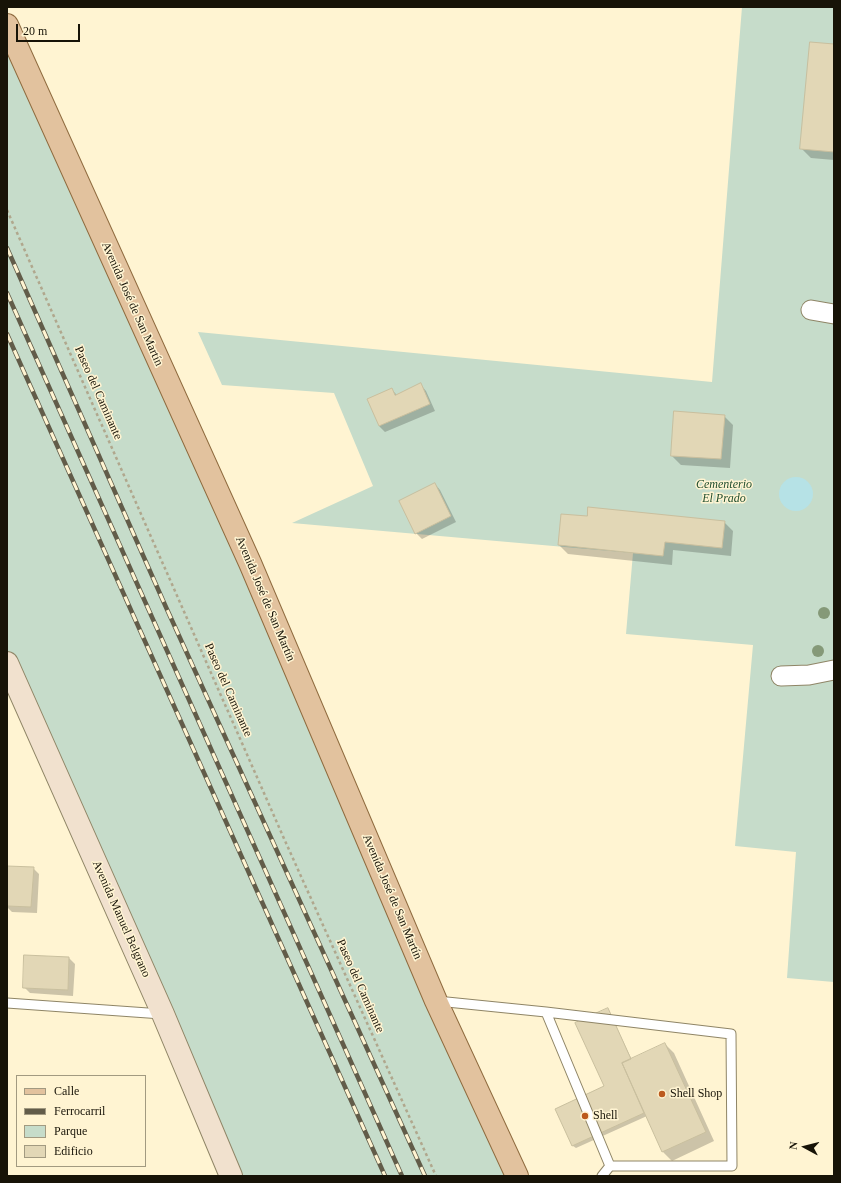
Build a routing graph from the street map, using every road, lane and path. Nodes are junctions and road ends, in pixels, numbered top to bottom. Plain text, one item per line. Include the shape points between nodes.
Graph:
1 (7, 25) edge
2 (7, 210) edge
3 (811, 310) dead end
4 (834, 314) edge
5 (7, 663) edge
6 (834, 670) edge
7 (781, 676) dead end
8 (436, 1001) junction
9 (7, 1003) edge
10 (546, 1012) junction
11 (163, 1014) junction
12 (610, 1166) junction
13 (231, 1176) edge
14 (436, 1176) edge
15 (517, 1176) edge
16 (602, 1176) edge

1 - 8 main road, Avenida José de San Martín via 250,563
2 - 14 path, Paseo del Caminante
3 - 4 street
5 - 11 main road, Avenida Manuel Belgrano
6 - 7 street via 809,675
8 - 10 lane
8 - 15 main road, Avenida José de San Martín
9 - 11 lane
10 - 12 lane
10 - 12 lane via 731,1034 732,1166
11 - 13 main road, Avenida Manuel Belgrano
12 - 16 lane

